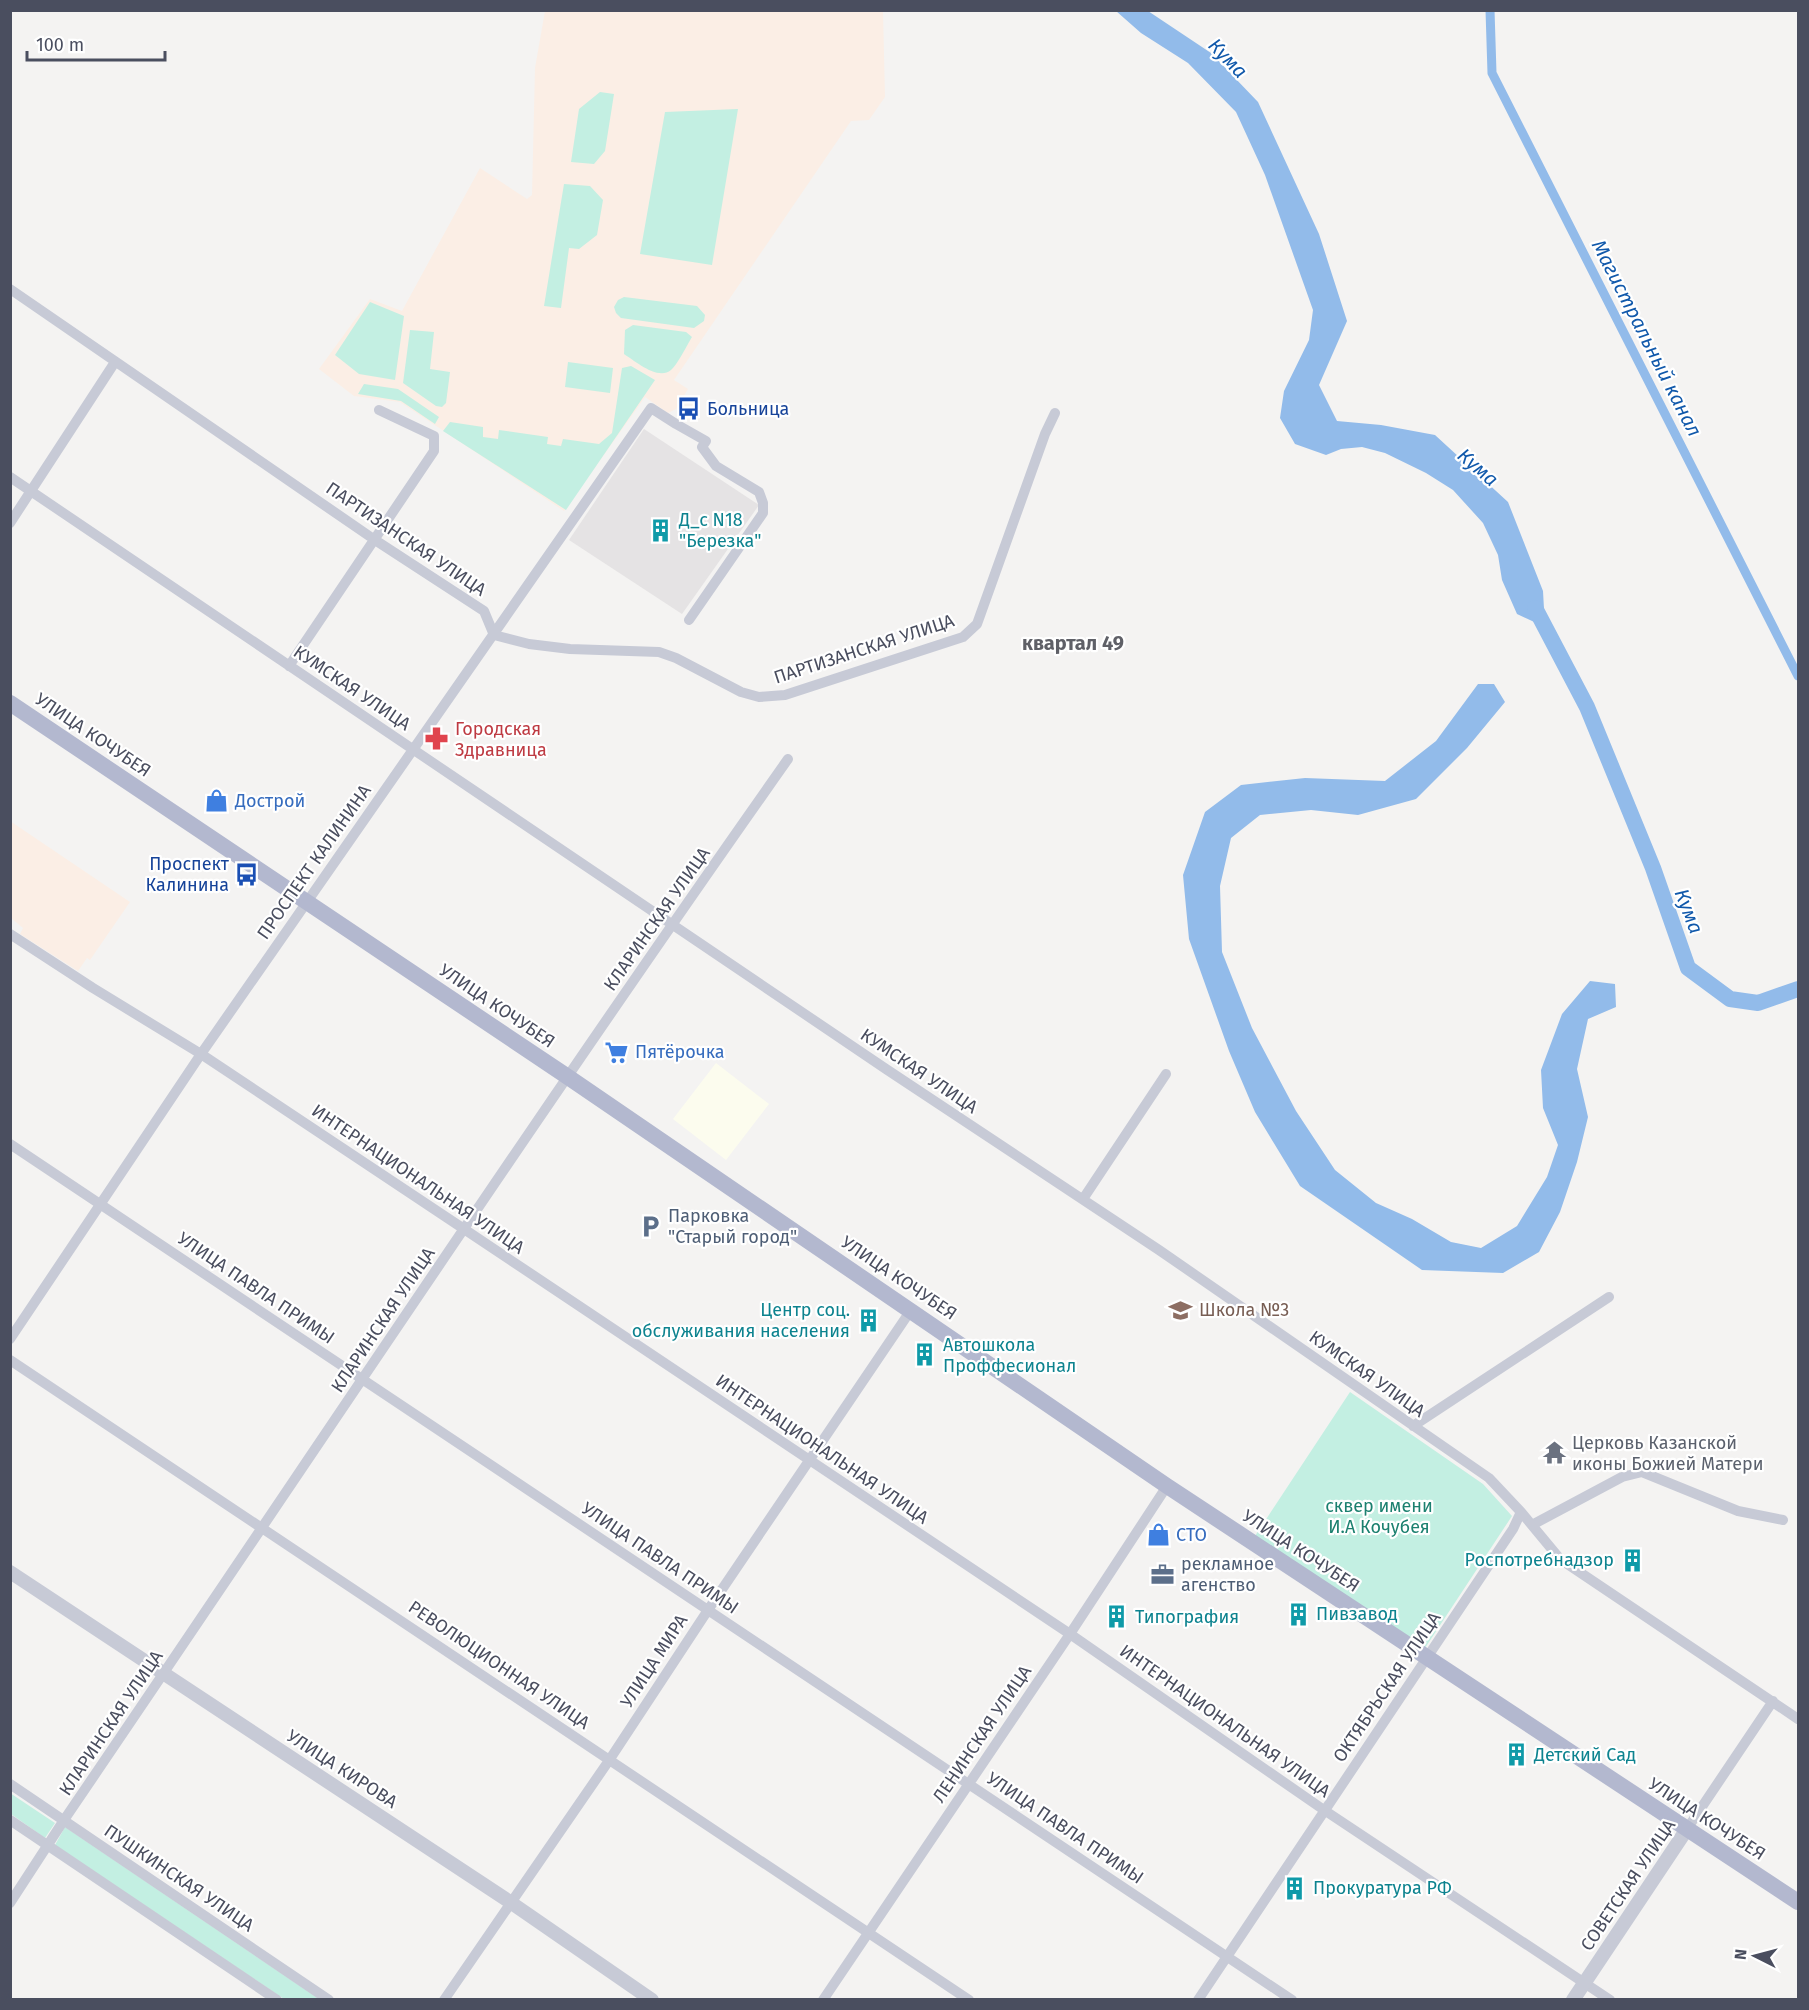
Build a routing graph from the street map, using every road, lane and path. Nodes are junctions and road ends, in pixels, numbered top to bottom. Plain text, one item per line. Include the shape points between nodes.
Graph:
1 (10, 289) edge
2 (115, 362) junction
3 (379, 410) dead end
4 (1055, 413) dead end
5 (10, 477) edge
6 (31, 491) junction
7 (10, 523) edge
8 (375, 540) junction
9 (689, 620) dead end
10 (494, 634) junction
11 (289, 666) junction
12 (10, 703) edge
13 (413, 749) junction
14 (788, 759) dead end
15 (307, 902) junction
16 (672, 924) junction
17 (10, 934) edge
18 (201, 1054) junction
19 (1166, 1074) dead end
20 (568, 1077) junction
21 (10, 1144) edge
22 (1083, 1199) junction
23 (100, 1204) junction
24 (464, 1229) junction
25 (1609, 1297) dead end
26 (912, 1310) junction
27 (10, 1339) edge
28 (10, 1360) edge
29 (363, 1379) junction
30 (1413, 1426) junction
31 (809, 1460) junction
32 (1167, 1486) junction
33 (1521, 1512) junction
34 (1783, 1520) dead end
35 (1532, 1525) junction
36 (263, 1528) junction
37 (10, 1572) edge
38 (708, 1610) junction
39 (1070, 1634) junction
40 (1428, 1658) junction
41 (165, 1673) junction
42 (1773, 1701) junction
43 (1798, 1703) edge
44 (1794, 1716) edge
45 (610, 1759) junction
46 (969, 1783) junction
47 (10, 1784) edge
48 (1324, 1810) junction
49 (10, 1820) edge
50 (64, 1820) junction
51 (1687, 1829) junction
52 (49, 1845) junction
53 (510, 1902) junction
54 (1798, 1902) edge
55 (10, 1904) edge
56 (868, 1932) junction
57 (1227, 1956) junction
58 (1585, 1983) junction
59 (277, 2000) edge
60 (329, 2000) edge
61 (444, 2000) edge
62 (652, 2000) edge
63 (822, 2000) edge
64 (969, 2000) edge
65 (1198, 2000) edge
66 (1292, 2000) edge
67 (1573, 2000) edge
68 (1610, 2000) edge

1 - 2 street, ПАРТИЗАНСКАЯ УЛИЦА
2 - 6 street
2 - 8 street, ПАРТИЗАНСКАЯ УЛИЦА
3 - 8 street via 434,436 434,451
4 - 10 street, ПАРТИЗАНСКАЯ УЛИЦА via 977,624 963,637 784,694 759,697 659,652 570,649 529,644
5 - 6 street, КУМСКАЯ УЛИЦА
6 - 7 street
6 - 11 street, КУМСКАЯ УЛИЦА
8 - 10 street, ПАРТИЗАНСКАЯ УЛИЦА via 484,611
8 - 11 street
9 - 10 street, ПРОСПЕКТ КАЛИНИНА via 763,513 763,503 759,492 716,466 702,447 706,441 651,408
10 - 13 street, ПРОСПЕКТ КАЛИНИНА
11 - 13 street, КУМСКАЯ УЛИЦА
12 - 15 main road, УЛИЦА КОЧУБЕЯ
13 - 15 street, ПРОСПЕКТ КАЛИНИНА
13 - 16 street, КУМСКАЯ УЛИЦА
14 - 16 street, КЛАРИНСКАЯ УЛИЦА
15 - 18 street, ПРОСПЕКТ КАЛИНИНА
15 - 20 main road, УЛИЦА КОЧУБЕЯ
16 - 20 street, КЛАРИНСКАЯ УЛИЦА
16 - 22 street, КУМСКАЯ УЛИЦА
17 - 18 street, ИНТЕРНАЦИОНАЛЬНАЯ УЛИЦА
18 - 23 street, ПРОСПЕКТ КАЛИНИНА
18 - 24 street, ИНТЕРНАЦИОНАЛЬНАЯ УЛИЦА
19 - 22 street
20 - 24 street, КЛАРИНСКАЯ УЛИЦА
20 - 26 main road, УЛИЦА КОЧУБЕЯ
21 - 23 street, УЛИЦА ПАВЛА ПРИМЫ
22 - 30 street, КУМСКАЯ УЛИЦА
23 - 27 street, ПРОСПЕКТ КАЛИНИНА
23 - 29 street, УЛИЦА ПАВЛА ПРИМЫ
24 - 29 street, КЛАРИНСКАЯ УЛИЦА
24 - 31 street, ИНТЕРНАЦИОНАЛЬНАЯ УЛИЦА
25 - 30 street
26 - 31 street, УЛИЦА МИРА
26 - 32 main road, УЛИЦА КОЧУБЕЯ
28 - 36 street, РЕВОЛЮЦИОННАЯ УЛИЦА
29 - 36 street, КЛАРИНСКАЯ УЛИЦА
29 - 38 street, УЛИЦА ПАВЛА ПРИМЫ
30 - 33 street, КУМСКАЯ УЛИЦА via 1489,1478
31 - 38 street, УЛИЦА МИРА
31 - 39 street, ИНТЕРНАЦИОНАЛЬНАЯ УЛИЦА
32 - 39 street, ЛЕНИНСКАЯ УЛИЦА
32 - 40 main road, УЛИЦА КОЧУБЕЯ
33 - 35 street, КУМСКАЯ УЛИЦА
33 - 40 street, ОКТЯБРЬСКАЯ УЛИЦА
34 - 35 street via 1738,1511 1642,1472 1622,1478
35 - 42 street, КУМСКАЯ УЛИЦА via 1560,1559
36 - 41 street, КЛАРИНСКАЯ УЛИЦА
36 - 45 street, РЕВОЛЮЦИОННАЯ УЛИЦА
37 - 41 street, УЛИЦА КИРОВА
38 - 45 street, УЛИЦА МИРА
38 - 46 street, УЛИЦА ПАВЛА ПРИМЫ
39 - 46 street, ЛЕНИНСКАЯ УЛИЦА
39 - 48 street, ИНТЕРНАЦИОНАЛЬНАЯ УЛИЦА
40 - 48 street, ОКТЯБРЬСКАЯ УЛИЦА
40 - 51 main road, УЛИЦА КОЧУБЕЯ
41 - 50 street, КЛАРИНСКАЯ УЛИЦА
41 - 53 street, УЛИЦА КИРОВА
42 - 44 street, КУМСКАЯ УЛИЦА
42 - 51 street, СОВЕТСКАЯ УЛИЦА
43 - 44 street, КУМСКАЯ УЛИЦА
45 - 53 street, УЛИЦА МИРА
45 - 56 street, РЕВОЛЮЦИОННАЯ УЛИЦА
46 - 56 street, ЛЕНИНСКАЯ УЛИЦА
46 - 57 street, УЛИЦА ПАВЛА ПРИМЫ
47 - 50 street, ПУШКИНСКАЯ УЛИЦА
48 - 57 street, ОКТЯБРЬСКАЯ УЛИЦА
48 - 58 street, ИНТЕРНАЦИОНАЛЬНАЯ УЛИЦА
49 - 52 street
50 - 52 street, КЛАРИНСКАЯ УЛИЦА
50 - 60 street, ПУШКИНСКАЯ УЛИЦА
51 - 54 main road, УЛИЦА КОЧУБЕЯ
51 - 58 street, СОВЕТСКАЯ УЛИЦА
52 - 55 street, КЛАРИНСКАЯ УЛИЦА
52 - 59 street
53 - 61 street, УЛИЦА МИРА
53 - 62 street, УЛИЦА КИРОВА
56 - 63 street, ЛЕНИНСКАЯ УЛИЦА
56 - 64 street, РЕВОЛЮЦИОННАЯ УЛИЦА
57 - 65 street, ОКТЯБРЬСКАЯ УЛИЦА
57 - 66 street, УЛИЦА ПАВЛА ПРИМЫ
58 - 67 street, СОВЕТСКАЯ УЛИЦА
58 - 68 street, ИНТЕРНАЦИОНАЛЬНАЯ УЛИЦА

